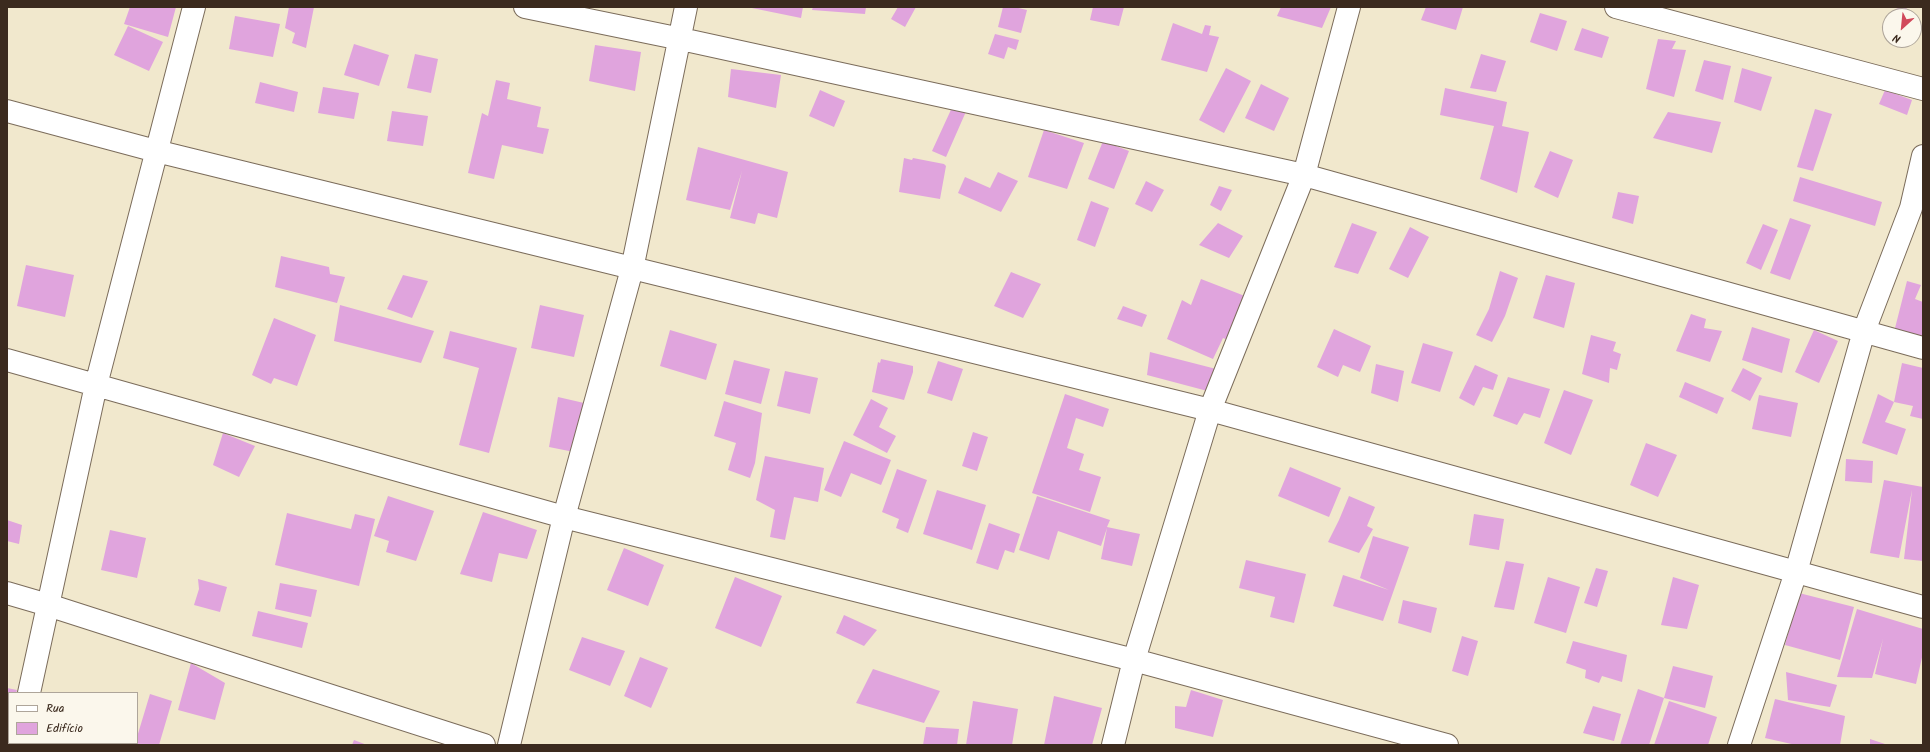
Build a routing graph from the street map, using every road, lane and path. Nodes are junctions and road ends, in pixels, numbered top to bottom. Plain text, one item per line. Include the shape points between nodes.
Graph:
1 (194, 7) edge
2 (525, 7) edge
3 (686, 7) edge
4 (1349, 7) edge
5 (1616, 7) edge
6 (681, 39) junction
7 (1923, 89) edge
8 (7, 111) edge
9 (156, 151) junction
10 (1923, 156) edge
11 (1304, 175) junction
12 (632, 269) junction
13 (1864, 331) junction
14 (1923, 348) edge
15 (7, 360) edge
16 (96, 385) junction
17 (1210, 410) junction
18 (564, 517) junction
19 (1796, 572) junction
20 (7, 593) edge
21 (48, 605) junction
22 (1923, 607) edge
23 (1134, 660) junction
24 (29, 692) edge
25 (484, 745) edge
26 (509, 745) edge
27 (1113, 745) edge
28 (1447, 745) edge
29 (1739, 745) edge

1 - 9 street
2 - 6 street
3 - 6 street
4 - 11 street
5 - 7 street
6 - 11 street
6 - 12 street
8 - 9 street
9 - 12 street
9 - 16 street
10 - 13 street via 1911,208
11 - 13 street
11 - 17 street
12 - 17 street
12 - 18 street
13 - 14 street
13 - 19 street
15 - 16 street
16 - 18 street
16 - 21 street
17 - 19 street
17 - 23 street
18 - 23 street
18 - 26 street
19 - 22 street
19 - 29 street
20 - 21 street
21 - 24 street
21 - 25 street
23 - 27 street
23 - 28 street

